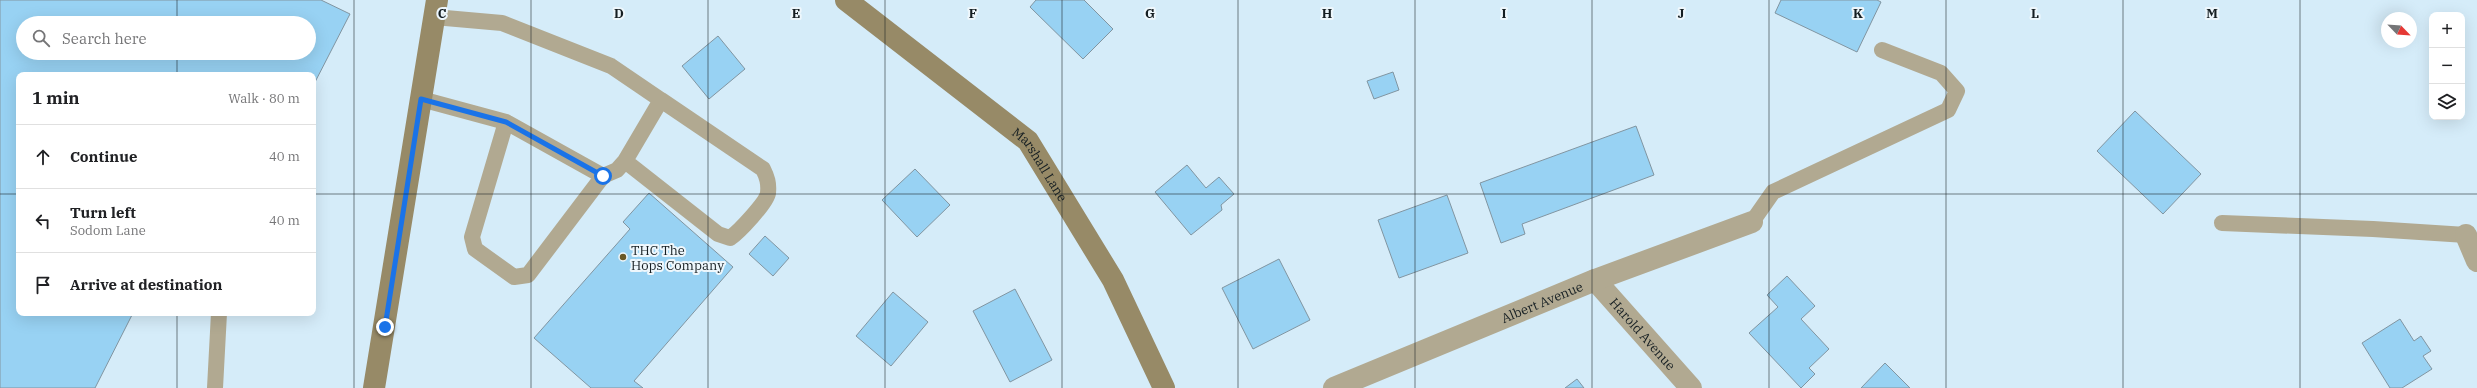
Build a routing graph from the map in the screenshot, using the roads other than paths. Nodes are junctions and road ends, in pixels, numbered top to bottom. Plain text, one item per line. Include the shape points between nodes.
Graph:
1 (846, 0) edge
2 (435, 9) edge
3 (1882, 50) dead end
4 (421, 99) junction
5 (661, 100) junction
6 (506, 122) junction
7 (625, 161) junction
8 (603, 176) junction
9 (1752, 222) joint
10 (2222, 223) dead end
11 (2466, 235) joint
12 (2477, 261) edge
13 (1595, 280) junction
14 (219, 316) edge
15 (215, 388) edge
16 (374, 388) edge
17 (1164, 388) edge
18 (1334, 388) edge
19 (1692, 388) edge

1 - 17 street, Marshall Lane via 1028,141 1113,280
2 - 4 street
2 - 5 lane via 502,23 611,66
3 - 9 lane via 1941,73 1957,91 1948,110 1773,192
4 - 6 lane
4 - 16 street
5 - 7 lane
5 - 7 lane via 763,168 768,179 768,194 739,232 730,238 718,234
6 - 8 lane
6 - 8 lane via 472,237 475,249 514,278 528,275
7 - 8 lane via 617,170
9 - 13 street, Albert Avenue
10 - 11 lane
11 - 12 street
13 - 18 street, Albert Avenue
13 - 19 street, Harold Avenue
14 - 15 lane

